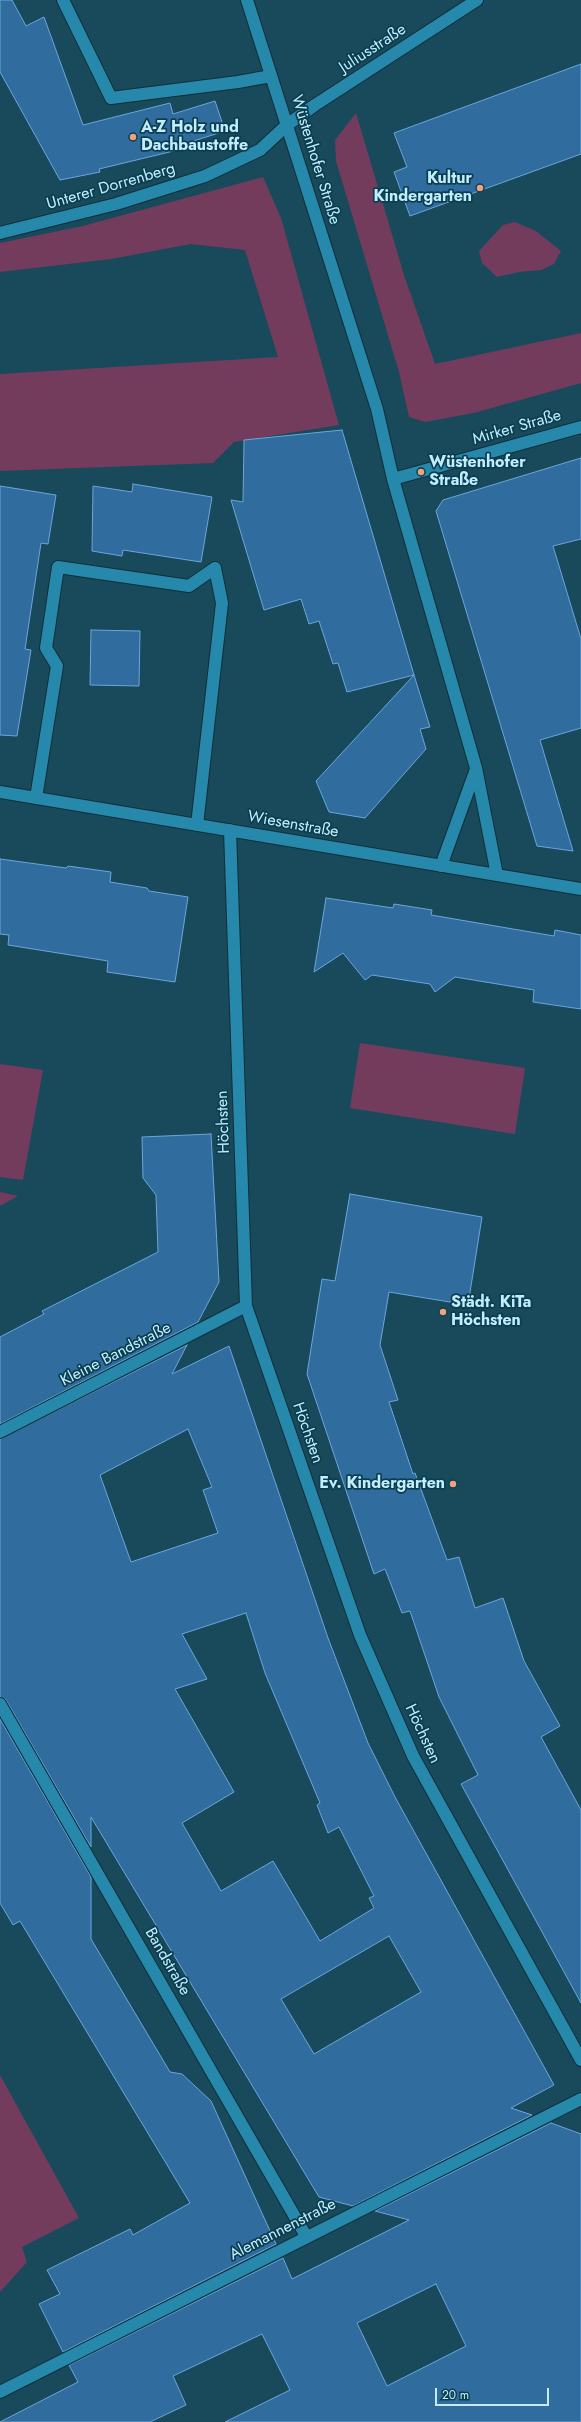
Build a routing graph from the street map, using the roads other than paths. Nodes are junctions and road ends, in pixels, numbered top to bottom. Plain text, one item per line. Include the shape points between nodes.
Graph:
1 (63, 0) edge
2 (247, 0) edge
3 (477, 0) edge
4 (271, 76) junction
5 (287, 125) junction
6 (0, 233) edge
7 (581, 427) edge
8 (393, 479) junction
9 (476, 768) junction
10 (0, 792) edge
11 (36, 798) junction
12 (198, 825) junction
13 (230, 830) junction
14 (441, 866) junction
15 (497, 874) junction
16 (581, 888) edge
17 (246, 1306) junction
18 (0, 1432) edge
19 (0, 1704) edge
20 (581, 2060) edge
21 (581, 2099) edge
22 (306, 2236) junction
23 (0, 2392) edge

1 - 4 street via 111,98
2 - 4 street, Wüstenhofer Straße
3 - 5 street, Juliusstraße
4 - 5 street, Wüstenhofer Straße
5 - 6 street, Unterer Dorrenberg via 260,150 205,176 116,204
5 - 8 street, Wüstenhofer Straße via 378,409
7 - 8 street, Mirker Straße
8 - 9 street, Wüstenhofer Straße
9 - 14 street
9 - 15 street, Wüstenhofer Straße
10 - 11 street, Wiesenstraße
11 - 12 street, Wiesenstraße
11 - 12 street via 57,666 46,648 58,567 189,586 215,568 222,603
12 - 13 street, Wiesenstraße
13 - 14 street, Wiesenstraße
13 - 17 street, Höchsten
14 - 15 street, Wiesenstraße
15 - 16 street, Wiesenstraße
17 - 18 street, Kleine Bandstraße
17 - 20 street, Höchsten via 360,1635 413,1756
19 - 22 street, Bandstraße
21 - 22 street, Alemannenstraße
22 - 23 street, Alemannenstraße

